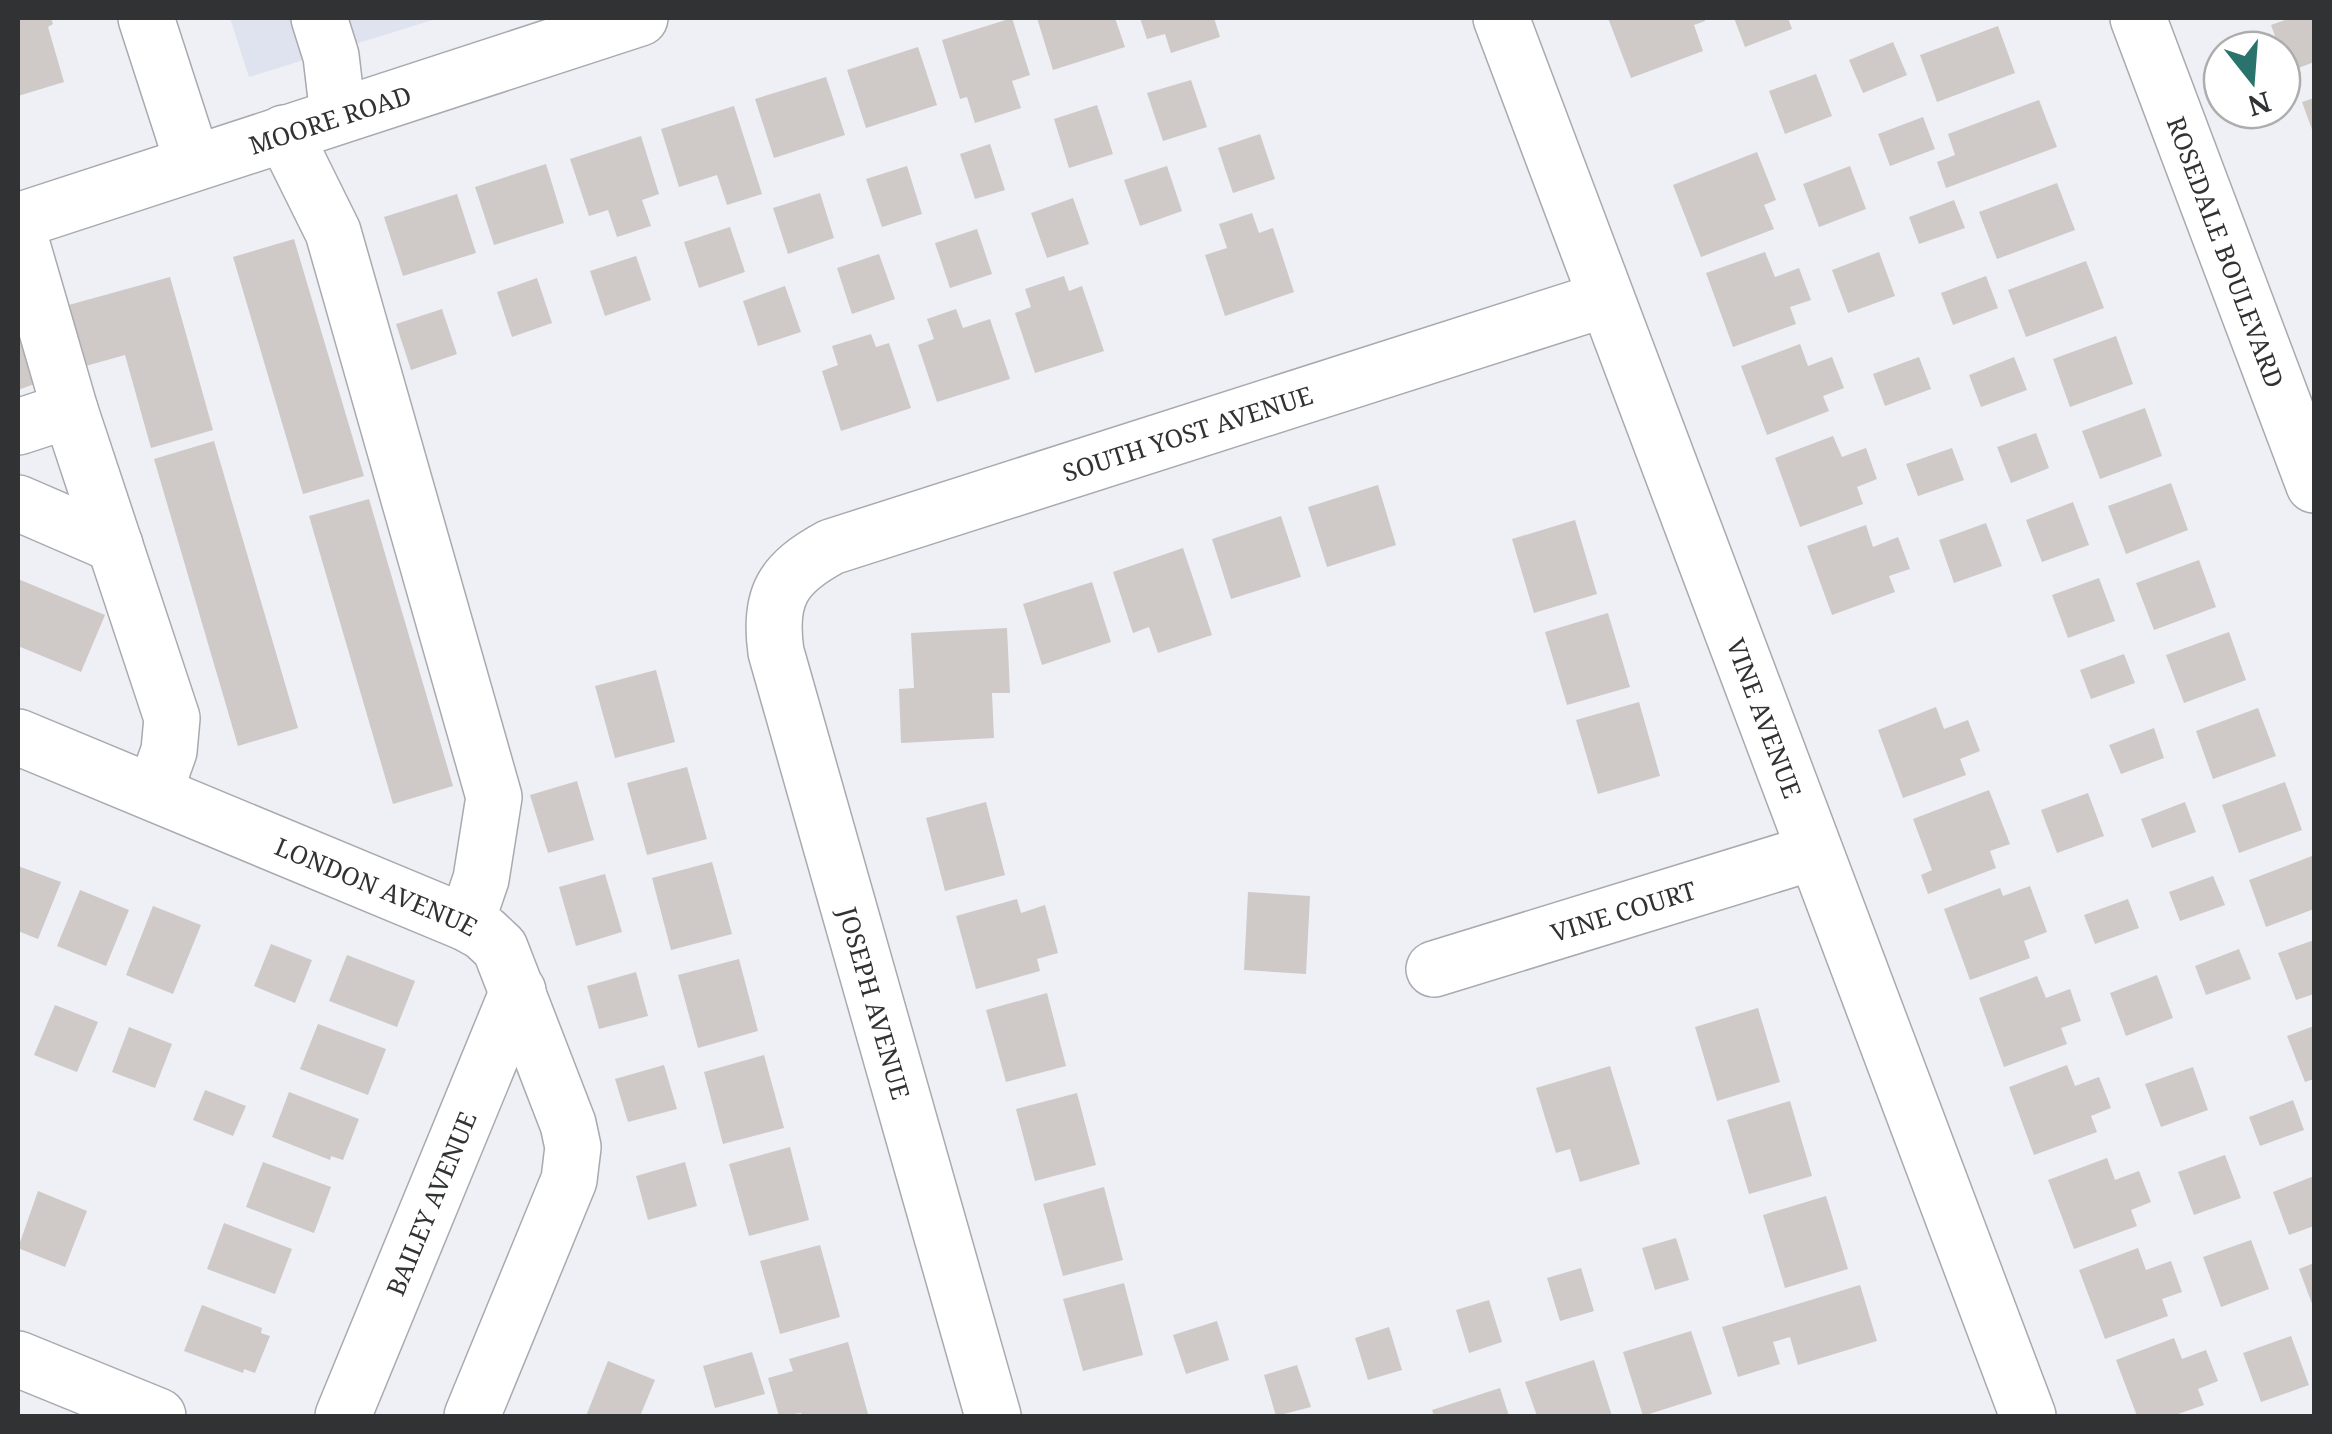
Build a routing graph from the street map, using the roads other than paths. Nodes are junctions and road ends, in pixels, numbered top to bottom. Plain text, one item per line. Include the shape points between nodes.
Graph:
1 (146, 18) edge
2 (319, 18) edge
3 (640, 18) edge
4 (1500, 18) edge
5 (2138, 18) edge
6 (338, 115) junction
7 (284, 133) junction
8 (193, 163) junction
9 (18, 221) edge
10 (18, 231) edge
11 (1606, 298) junction
12 (70, 410) junction
13 (18, 427) edge
14 (2314, 484) edge
15 (18, 503) edge
16 (115, 544) junction
17 (782, 588) joint
18 (18, 737) edge
19 (154, 794) junction
20 (1814, 852) junction
21 (466, 923) junction
22 (1434, 969) dead end
23 (518, 991) junction
24 (18, 1359) edge
25 (2009, 1412) edge
26 (158, 1416) edge
27 (343, 1416) edge
28 (472, 1416) edge
29 (993, 1416) edge

1 - 8 street
2 - 6 street via 332,56
3 - 6 street, MOORE ROAD
4 - 11 street, VINE AVENUE
5 - 14 street, ROSEDALE BOULEVARD
6 - 7 street, MOORE ROAD
7 - 8 street, MOORE ROAD
7 - 21 street via 334,232 494,797 481,879
8 - 9 street, MOORE ROAD
10 - 12 street
11 - 17 street, SOUTH YOST AVENUE via 831,547 800,564
11 - 20 street, VINE AVENUE
12 - 13 street
12 - 16 street
15 - 16 street
16 - 19 street via 172,718 170,752
17 - 29 street, JOSEPH AVENUE via 772,625 776,652
18 - 19 street, LONDON AVENUE
19 - 21 street, LONDON AVENUE
20 - 22 street, VINE COURT
20 - 25 street, VINE AVENUE
21 - 23 street, LONDON AVENUE via 500,948
23 - 27 street, BAILEY AVENUE
23 - 28 street, LONDON AVENUE via 573,1148 569,1180
24 - 26 street

